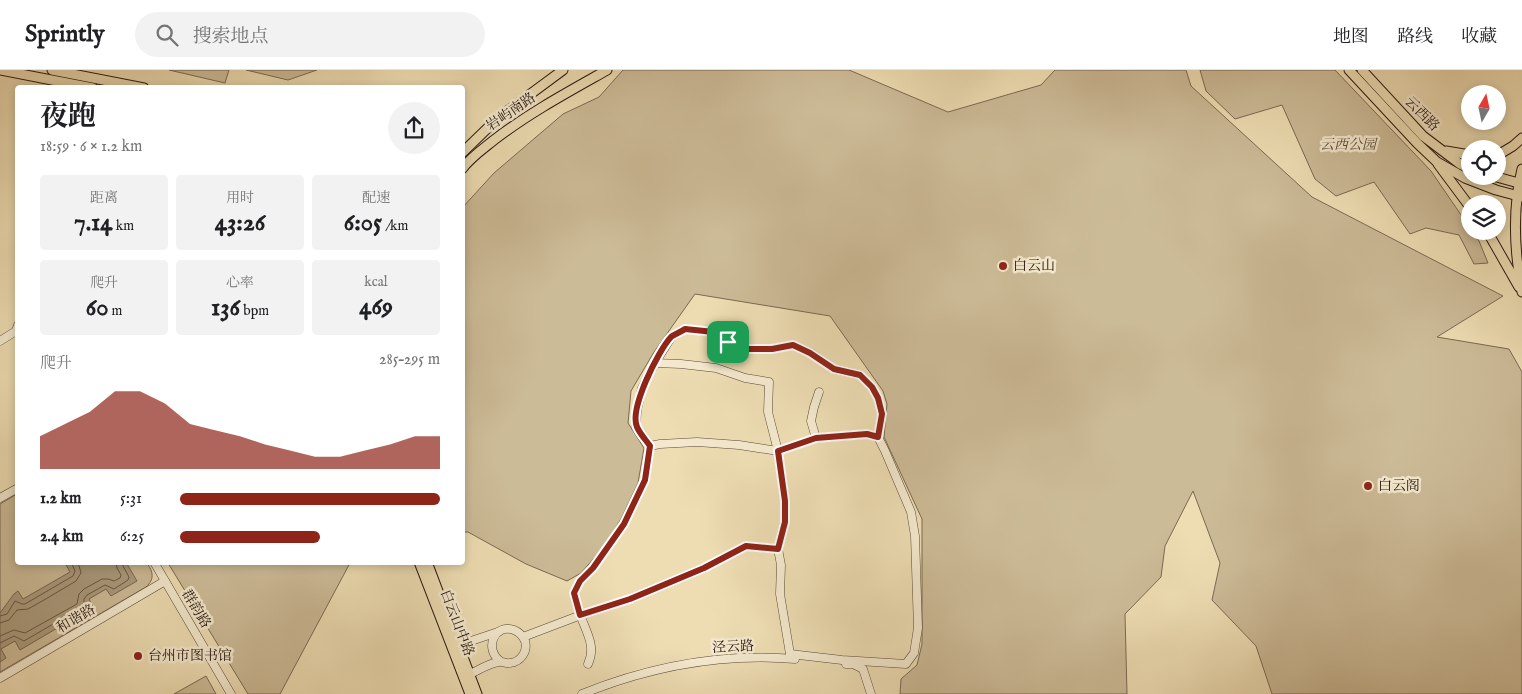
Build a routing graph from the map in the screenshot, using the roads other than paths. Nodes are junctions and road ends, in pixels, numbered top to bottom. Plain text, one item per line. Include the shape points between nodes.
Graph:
1 (0, 70) edge
2 (52, 70) edge
3 (563, 70) edge
4 (606, 70) edge
5 (1349, 70) edge
6 (1362, 70) edge
7 (64, 85) edge
8 (129, 85) edge
9 (1522, 138) edge
10 (465, 150) edge
11 (1506, 150) edge
12 (1442, 151) junction
13 (1461, 154) edge
14 (1437, 162) junction
15 (1461, 164) edge
16 (465, 166) edge
17 (1522, 169) edge
18 (1506, 180) edge
19 (1520, 184) edge
20 (1461, 195) edge
21 (1519, 197) edge
22 (1492, 240) edge
23 (1522, 292) edge
24 (15, 331) edge
25 (0, 341) edge
26 (655, 363) junction
27 (819, 392) dead end
28 (878, 437) junction
29 (816, 438) junction
30 (650, 446) junction
31 (778, 451) junction
32 (15, 490) edge
33 (0, 498) edge
34 (778, 549) junction
35 (156, 565) edge
36 (420, 565) edge
37 (428, 565) edge
38 (165, 581) junction
39 (580, 615) junction
40 (498, 632) junction
41 (524, 637) junction
42 (459, 645) junction
43 (790, 656) junction
44 (500, 661) junction
45 (588, 664) dead end
46 (470, 674) junction
47 (0, 678) edge
48 (232, 694) edge
49 (470, 694) edge
50 (477, 694) edge
51 (582, 694) edge
52 (871, 694) edge

1 - 7 main road
2 - 8 main road
3 - 10 main road, 岩屿南路 via 498,118
4 - 16 main road, 岩屿南路 via 518,122
5 - 14 main road, 云西路
6 - 12 main road, 云西路 via 1423,136
9 - 11 main road
12 - 13 main road
12 - 15 main road, 云西路
14 - 20 main road, 云西路
14 - 21 main road, 云西路 via 1465,178
17 - 19 main road
18 - 19 main road
19 - 21 main road
21 - 23 main road via 1515,208 1515,238
22 - 23 main road
24 - 25 street
26 - 28 street via 672,336 685,329 714,332 747,349 793,345 834,369 860,375 872,387 882,414
26 - 30 street via 642,388 636,426
26 - 31 street via 716,368 770,382 768,412
27 - 29 street via 811,421
28 - 29 street via 867,434
28 - 43 street via 912,512 918,582 918,628 914,653 906,664
29 - 31 street
30 - 31 street via 697,442
30 - 39 street via 645,480 624,524 574,593
31 - 34 street via 785,522
32 - 33 street
34 - 39 street via 746,546 704,568 630,599
34 - 43 street via 780,594
35 - 38 street, 群韵路
36 - 49 main road, 白云山中路
37 - 42 main road, 白云山中路
38 - 47 street, 和谐路
38 - 48 street, 群韵路
39 - 41 street
39 - 45 street via 590,640 592,655
40 - 41 street via 509,629
40 - 42 street
40 - 44 street via 491,647
41 - 44 street via 526,648 521,658 511,664
42 - 46 main road, 白云山中路
43 - 51 street, 泾云路 via 678,664
43 - 52 street, 泾云路 via 853,664 863,669
44 - 46 street
46 - 50 main road, 白云山中路

